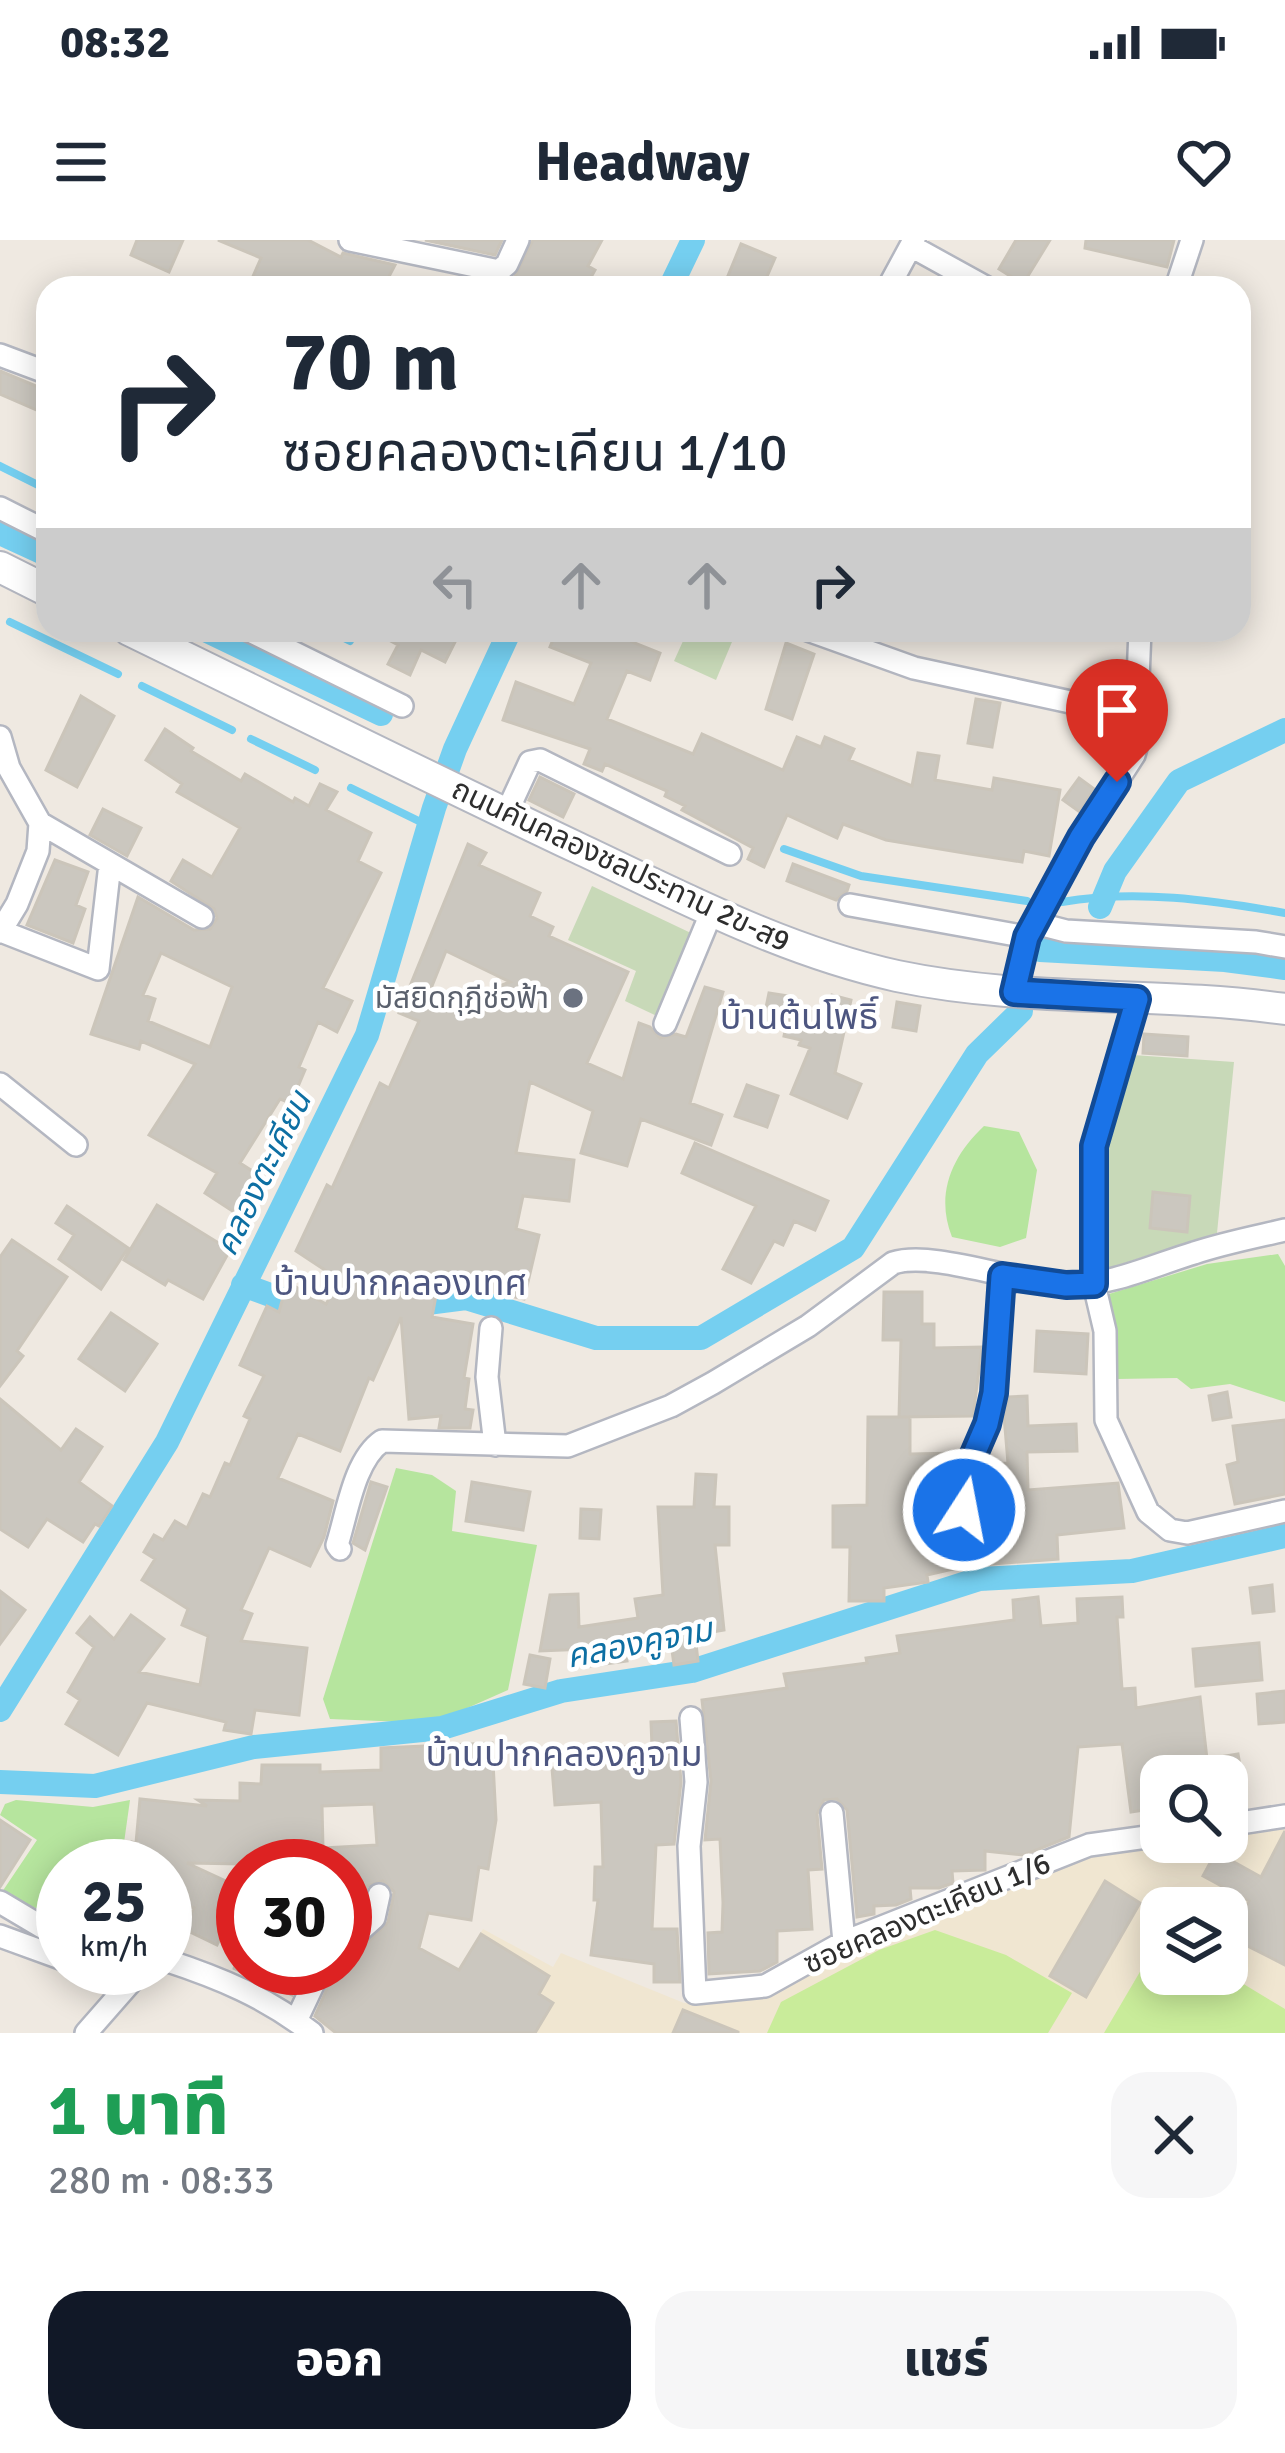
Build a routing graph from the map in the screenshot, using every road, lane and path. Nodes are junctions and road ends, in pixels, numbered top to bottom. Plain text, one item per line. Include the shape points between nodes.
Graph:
1 (350, 240) edge
2 (518, 240) edge
3 (1192, 240) edge
4 (912, 243) edge
5 (894, 276) edge
6 (967, 276) edge
7 (1180, 276) edge
8 (0, 355) edge
9 (36, 369) edge
10 (0, 508) edge
11 (36, 526) edge
12 (2, 574) edge
13 (36, 587) edge
14 (154, 642) edge
15 (272, 642) edge
16 (841, 642) edge
17 (1140, 642) edge
18 (402, 706) dead end
19 (1144, 718) junction
20 (0, 737) edge
21 (496, 809) junction
22 (40, 824) junction
23 (730, 854) dead end
24 (110, 864) junction
25 (850, 905) dead end
26 (712, 911) junction
27 (202, 916) dead end
28 (1031, 930) junction
29 (0, 931) edge
30 (1285, 947) edge
31 (1014, 992) junction
32 (1137, 999) junction
33 (1285, 1009) edge
34 (665, 1024) dead end
35 (0, 1084) edge
36 (76, 1145) dead end
37 (1285, 1230) edge
38 (1002, 1276) junction
39 (1094, 1284) junction
40 (491, 1328) dead end
41 (496, 1445) junction
42 (964, 1510) dead end
43 (1285, 1511) edge
44 (340, 1549) dead end
45 (691, 1718) dead end
46 (832, 1813) dead end
47 (1285, 1816) edge
48 (1248, 1822) edge
49 (1140, 1837) edge
50 (379, 1895) dead end
51 (0, 1903) edge
52 (372, 1920) edge
53 (36, 1924) edge
54 (0, 1936) edge
55 (844, 1942) junction
56 (36, 1949) edge
57 (192, 1969) edge
58 (119, 1995) edge
59 (313, 1995) edge
60 (304, 2027) edge
61 (86, 2033) edge

1 - 2 street via 499,271
3 - 7 street
4 - 5 street
4 - 6 street
8 - 9 street
10 - 11 street
12 - 13 street
14 - 21 street, ถนนคันคลองชลประทาน 2ข-ส9
15 - 18 street
16 - 19 street via 914,668
17 - 19 street
19 - 28 street via 1134,755
20 - 22 street
21 - 23 street via 530,762 540,760
21 - 26 street, ถนนคันคลองชลประทาน 2ข-ส9
22 - 24 street
22 - 29 street via 38,851
24 - 27 street
24 - 29 street via 98,969
25 - 28 street
26 - 31 street, ถนนคันคลองชลประทาน 2ข-ส9 via 841,961
26 - 34 street
28 - 30 street
28 - 31 street
31 - 32 street, ถนนคันคลองชลประทาน 2ข-ส9
32 - 33 street, ถนนคันคลองชลประทาน 2ข-ส9
32 - 39 street via 1094,1146
35 - 36 street
37 - 39 street
38 - 39 street
38 - 41 street via 909,1258 893,1263 808,1326 671,1406 568,1446
38 - 42 street via 994,1393 968,1468
39 - 43 street via 1105,1331 1106,1420 1148,1512 1187,1533
40 - 41 street via 487,1377
41 - 44 street via 382,1441 371,1449
45 - 55 street, ซอยคลองตะเคียน 1/6 via 695,1994 765,1986
46 - 55 street
47 - 48 street
49 - 55 street, ซอยคลองตะเคียน 1/6 via 1089,1845
50 - 52 street
51 - 53 street
54 - 56 street
57 - 60 street via 228,1980
58 - 61 street
59 - 60 street

